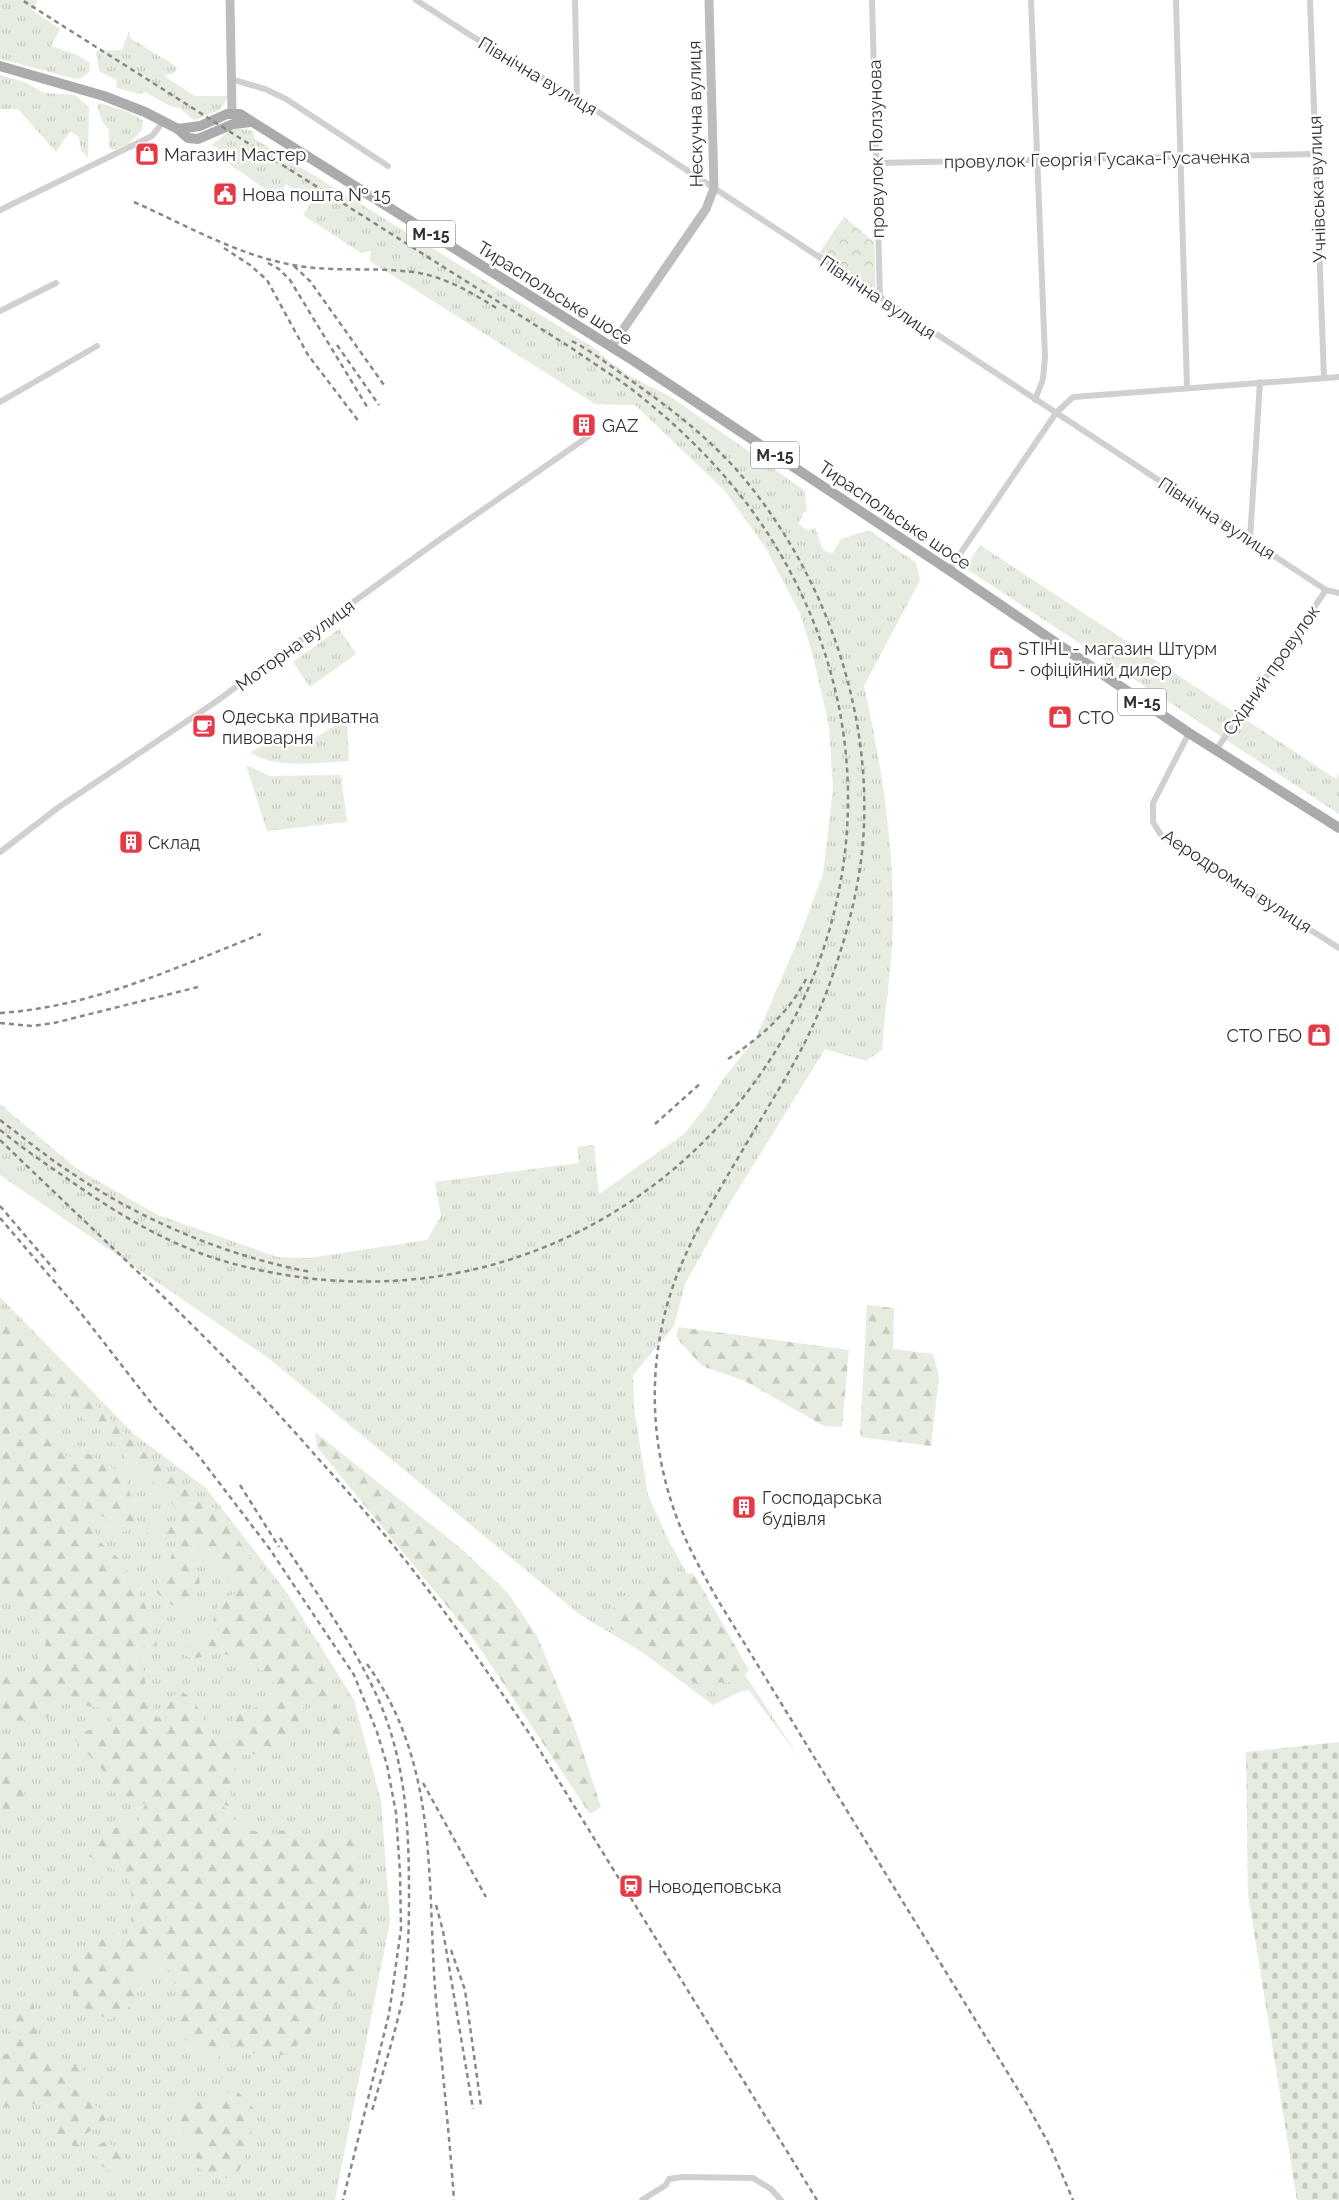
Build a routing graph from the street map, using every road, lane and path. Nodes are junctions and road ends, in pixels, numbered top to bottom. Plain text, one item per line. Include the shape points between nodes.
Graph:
1 (230, 0) edge
2 (416, 0) edge
3 (575, 0) edge
4 (709, 0) edge
5 (872, 0) edge
6 (1031, 0) edge
7 (1176, 0) edge
8 (1310, 0) edge
9 (0, 66) edge
10 (231, 79) junction
11 (577, 98) junction
12 (232, 118) junction
13 (163, 122) junction
14 (1316, 154) junction
15 (1181, 157) junction
16 (1037, 160) junction
17 (877, 163) junction
18 (388, 166) dead end
19 (714, 188) junction
20 (0, 210) edge
21 (56, 283) dead end
22 (880, 298) junction
23 (0, 312) edge
24 (97, 346) dead end
25 (611, 347) junction
26 (1339, 377) edge
27 (1324, 378) junction
28 (1260, 382) junction
29 (1187, 388) junction
30 (1035, 400) junction
31 (0, 402) edge
32 (1056, 413) junction
33 (589, 436) dead end
34 (1250, 538) junction
35 (949, 570) junction
36 (1326, 590) junction
37 (1339, 593) edge
38 (1188, 733) junction
39 (1216, 750) junction
40 (1339, 828) edge
41 (1, 850) edge
42 (1339, 948) edge
43 (642, 2200) edge
44 (781, 2200) edge

1 - 10 street
2 - 11 street, Північна вулиця
3 - 11 street
4 - 19 street, Нескучна вулиця
5 - 17 street, провулок Ползунова
6 - 16 street
7 - 15 street
8 - 14 street, Учнівська вулиця
9 - 13 main road, М-15 via 86,89
10 - 12 street
10 - 18 street via 281,96
11 - 19 street, Північна вулиця
12 - 13 main road, М-15 via 178,129
12 - 25 main road, Тираспольське шосе / М-15 via 251,122
13 - 20 street via 152,136
14 - 15 street, провулок Георгія Гусака-Гусаченка
14 - 27 street, Учнівська вулиця
15 - 16 street, провулок Георгія Гусака-Гусаченка
15 - 29 street
16 - 17 street, провулок Георгія Гусака-Гусаченка
16 - 30 street via 1045,358 1043,379
17 - 22 street, провулок Ползунова
19 - 22 street, Північна вулиця
19 - 25 street, Нескучна вулиця via 706,209
21 - 23 street
22 - 30 street, Північна вулиця
24 - 31 street
25 - 35 main road, Тираспольське шосе / М-15
26 - 27 street
27 - 28 street
28 - 29 street
28 - 34 street
29 - 32 street via 1080,394
30 - 32 street, Північна вулиця
32 - 34 street, Північна вулиця
32 - 35 street
33 - 41 street, Моторна вулиця
34 - 36 street, Північна вулиця
35 - 38 main road, Тираспольське шосе / М-15
36 - 37 street, Північна вулиця
36 - 39 street, Східний провулок
38 - 39 main road, Тираспольське шосе / М-15
38 - 42 street, Аеродромна вулиця via 1153,803 1153,822 1161,835
39 - 40 main road, Тираспольське шосе / М-15
43 - 44 street via 666,2185 669,2179 682,2177 752,2178 771,2189

